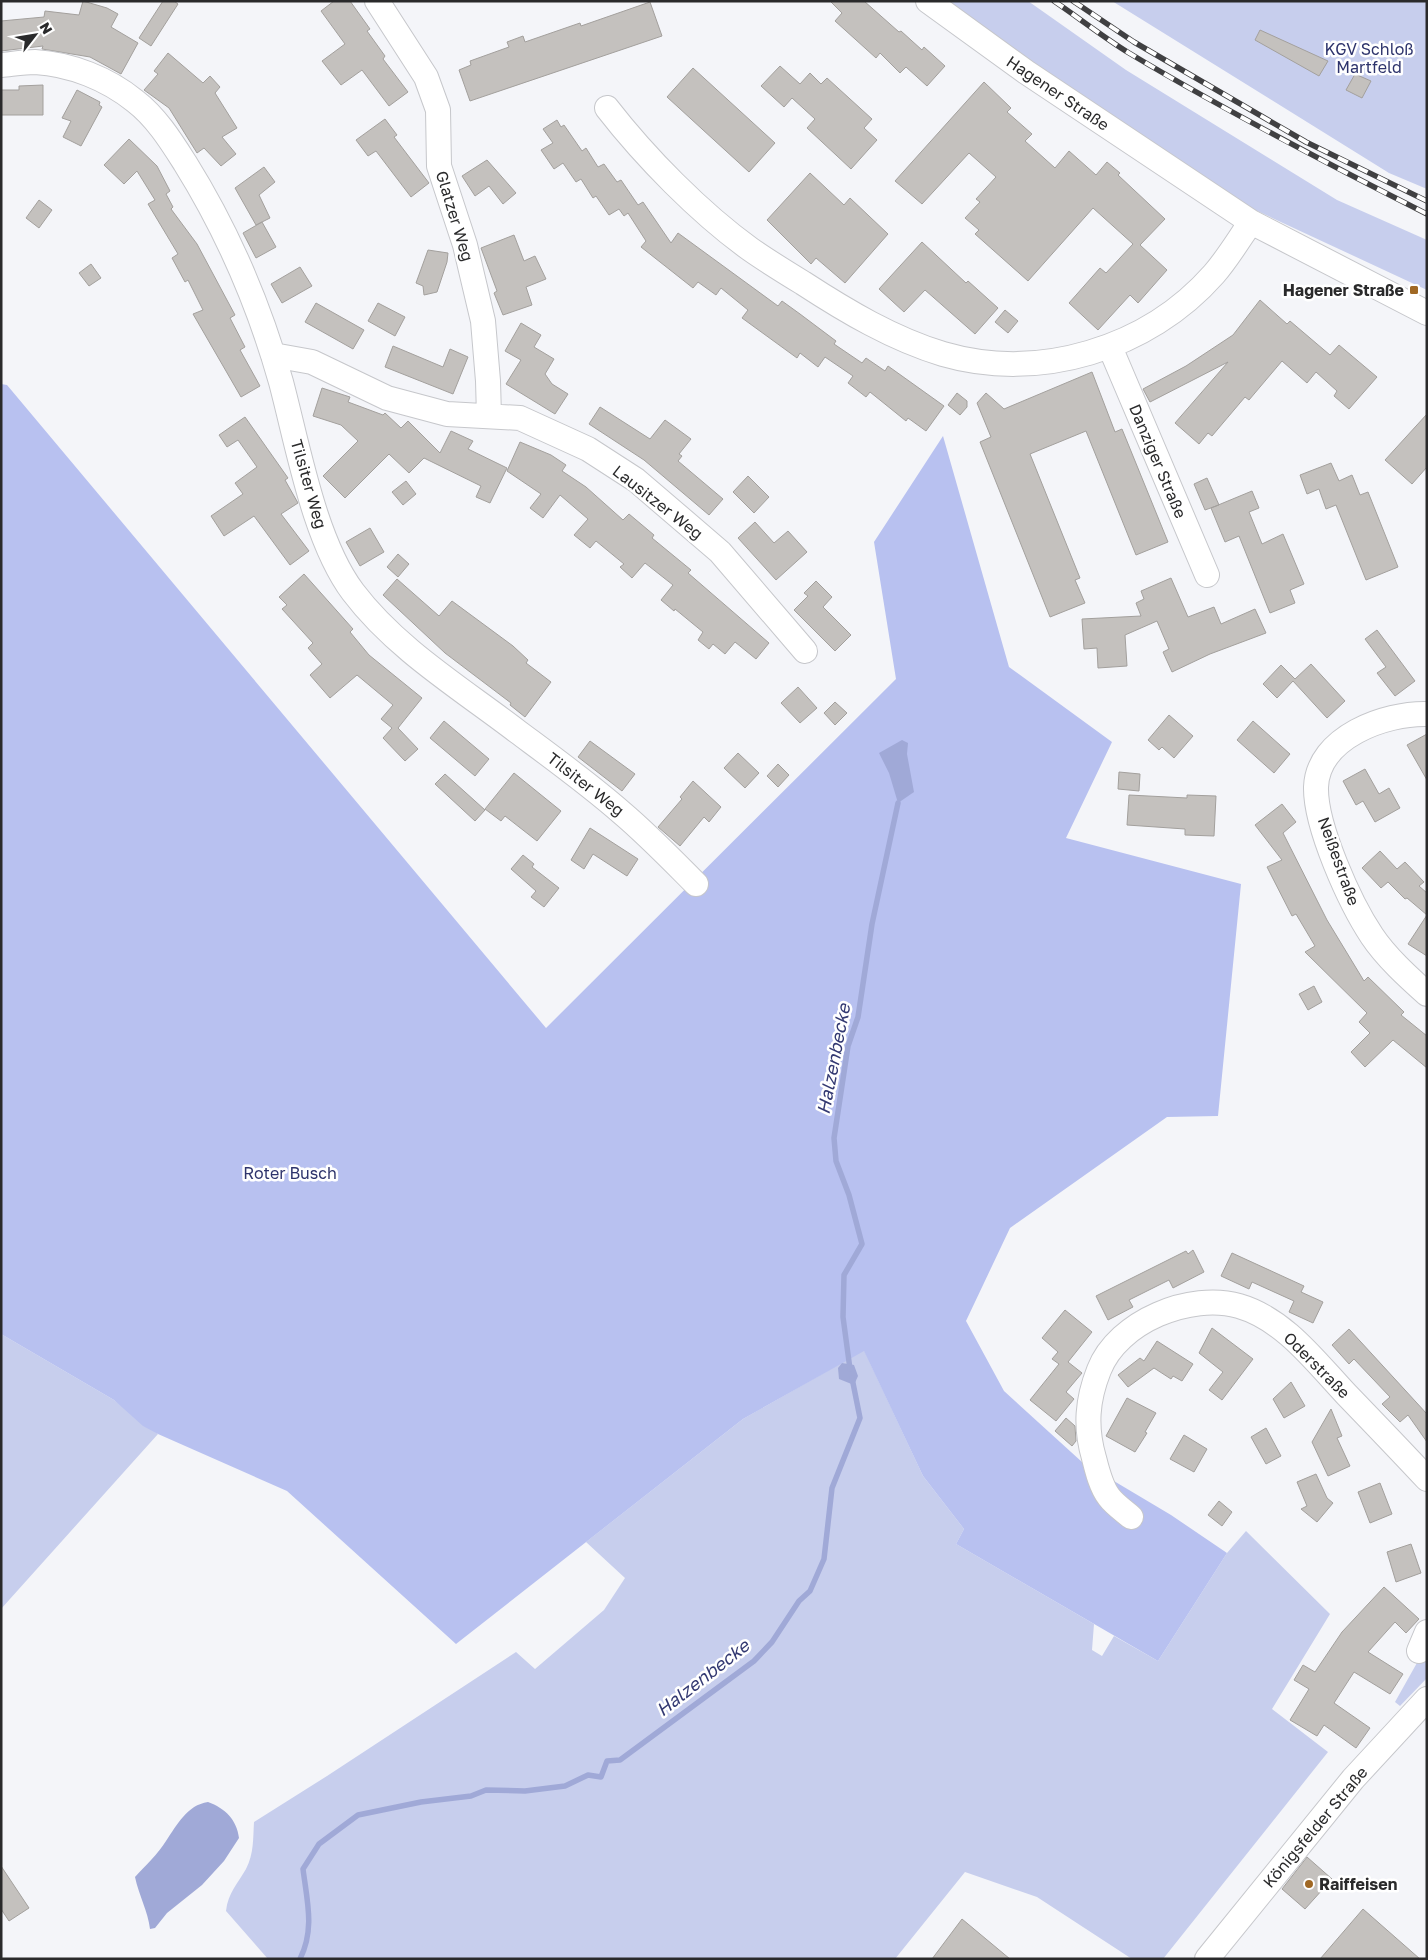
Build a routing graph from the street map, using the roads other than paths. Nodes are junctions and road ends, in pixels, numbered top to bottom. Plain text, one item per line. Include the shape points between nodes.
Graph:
1 (377, 1) edge
2 (928, 1) edge
3 (1, 66) edge
4 (608, 108) dead end
5 (1251, 222) junction
6 (1427, 313) edge
7 (1110, 347) junction
8 (273, 355) junction
9 (489, 416) junction
10 (1207, 575) dead end
11 (805, 651) dead end
12 (1427, 714) edge
13 (696, 884) dead end
14 (1427, 994) edge
15 (1427, 1479) edge
16 (1131, 1517) dead end
17 (1427, 1699) edge
18 (1207, 1959) edge

1 - 9 street, Glatzer Weg via 426,77 438,110 439,166 465,245 483,321
2 - 5 street, Hagener Straße via 1026,72
3 - 8 street, Tilsiter Weg via 36,62 77,69 124,93 156,121 222,226 247,278
4 - 7 street via 678,188 749,248 835,304 891,333 943,354 1003,364 1061,361
5 - 6 street, Hagener Straße
5 - 7 street via 1214,274 1177,308 1146,329
7 - 10 street, Danziger Straße
8 - 9 street, Lausitzer Weg via 312,362 387,398 447,414
8 - 13 street, Tilsiter Weg via 319,523 332,558 352,590 372,615 409,649 625,814
9 - 11 street, Lausitzer Weg via 520,418 588,449 636,480 720,552
12 - 14 street, Neißestraße via 1388,719 1359,728 1337,744 1323,764 1316,784 1324,829 1354,906 1372,937
15 - 16 street, Oderstraße via 1294,1338 1268,1319 1239,1306 1213,1302 1190,1304 1165,1310 1115,1345 1100,1368 1090,1402 1087,1434 1095,1465 1108,1496
17 - 18 street, Königsfelder Straße via 1353,1780

